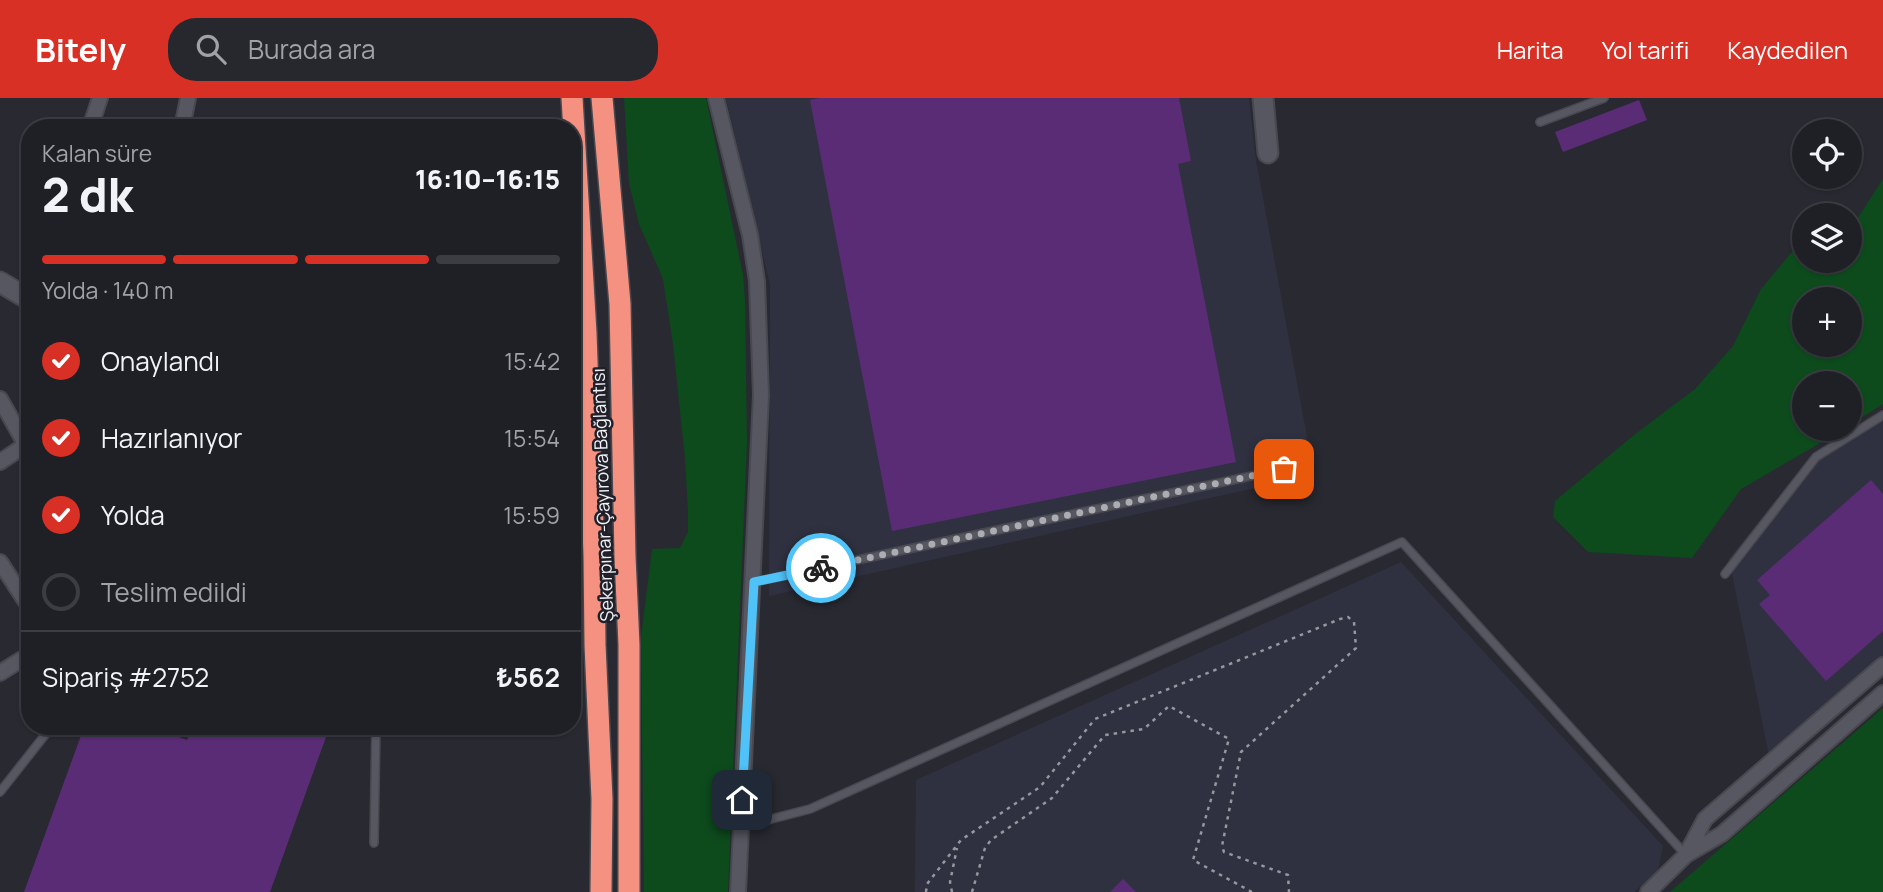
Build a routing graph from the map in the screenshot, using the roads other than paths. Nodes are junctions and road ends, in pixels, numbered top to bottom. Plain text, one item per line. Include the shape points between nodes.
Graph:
1 (100, 98) edge
2 (188, 98) edge
3 (572, 98) edge
4 (602, 98) edge
5 (716, 98) edge
6 (1264, 98) edge
7 (1604, 98) edge
8 (93, 119) edge
9 (184, 119) edge
10 (573, 119) edge
11 (1540, 122) dead end
12 (1268, 153) dead end
13 (581, 249) edge
14 (0, 282) edge
15 (21, 295) edge
16 (0, 399) edge
17 (1883, 415) edge
18 (21, 432) edge
19 (21, 448) edge
20 (0, 462) edge
21 (1284, 469) dead end
22 (0, 562) edge
23 (1725, 574) dead end
24 (754, 582) junction
25 (21, 594) edge
26 (21, 660) edge
27 (1883, 664) edge
28 (0, 673) edge
29 (1883, 693) edge
30 (45, 735) edge
31 (376, 735) edge
32 (0, 792) edge
33 (740, 827) junction
34 (374, 843) dead end
35 (1686, 855) junction
36 (601, 892) edge
37 (629, 892) edge
38 (738, 892) edge
39 (1648, 892) edge

1 - 8 street
2 - 9 street
3 - 10 highway, Şekerpınar-Çayırova Bağlantısı
4 - 37 highway, Şekerpınar-Çayırova Bağlantısı via 620,304 629,645
5 - 24 street via 757,281 761,395
6 - 12 street
7 - 11 lane
13 - 36 highway, Şekerpınar-Çayırova Bağlantısı via 602,799
14 - 15 street
16 - 18 street
17 - 23 lane via 1816,457
19 - 20 street
21 - 24 lane
22 - 25 street
24 - 33 street
26 - 28 street
27 - 35 street via 1705,819
29 - 35 street via 1722,834
30 - 32 lane
31 - 34 lane
33 - 35 lane via 810,809 1402,542
33 - 38 street
35 - 39 street

